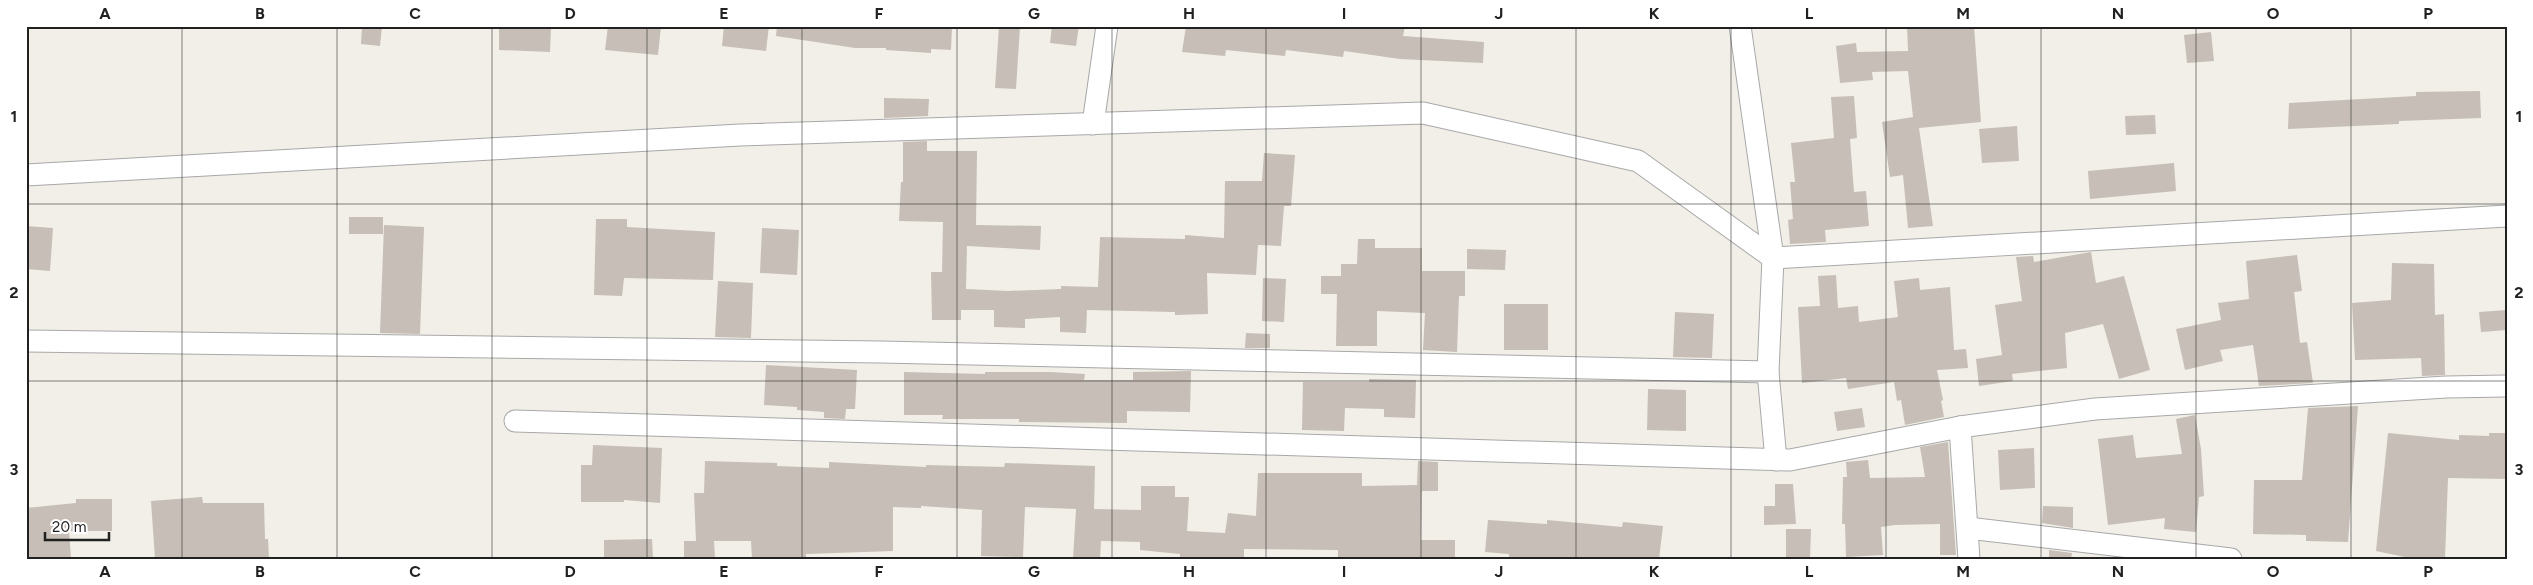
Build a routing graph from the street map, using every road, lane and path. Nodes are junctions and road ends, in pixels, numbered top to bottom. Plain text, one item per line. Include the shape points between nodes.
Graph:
1 (1107, 26) edge
2 (1740, 26) edge
3 (1093, 124) junction
4 (26, 175) edge
5 (2507, 216) edge
6 (1773, 258) junction
7 (26, 341) edge
8 (1768, 372) junction
9 (2507, 386) edge
10 (515, 420) dead end
11 (1960, 427) junction
12 (1776, 460) junction
13 (1968, 528) junction
14 (1969, 559) edge
15 (2231, 559) edge

1 - 3 street
2 - 6 street
3 - 4 street via 740,135
3 - 6 street via 1423,113 1638,161
5 - 6 street
6 - 8 street
7 - 8 street via 881,352
8 - 12 street
9 - 11 street via 2095,409
10 - 12 street
11 - 12 street
11 - 13 street
13 - 14 street
13 - 15 street

